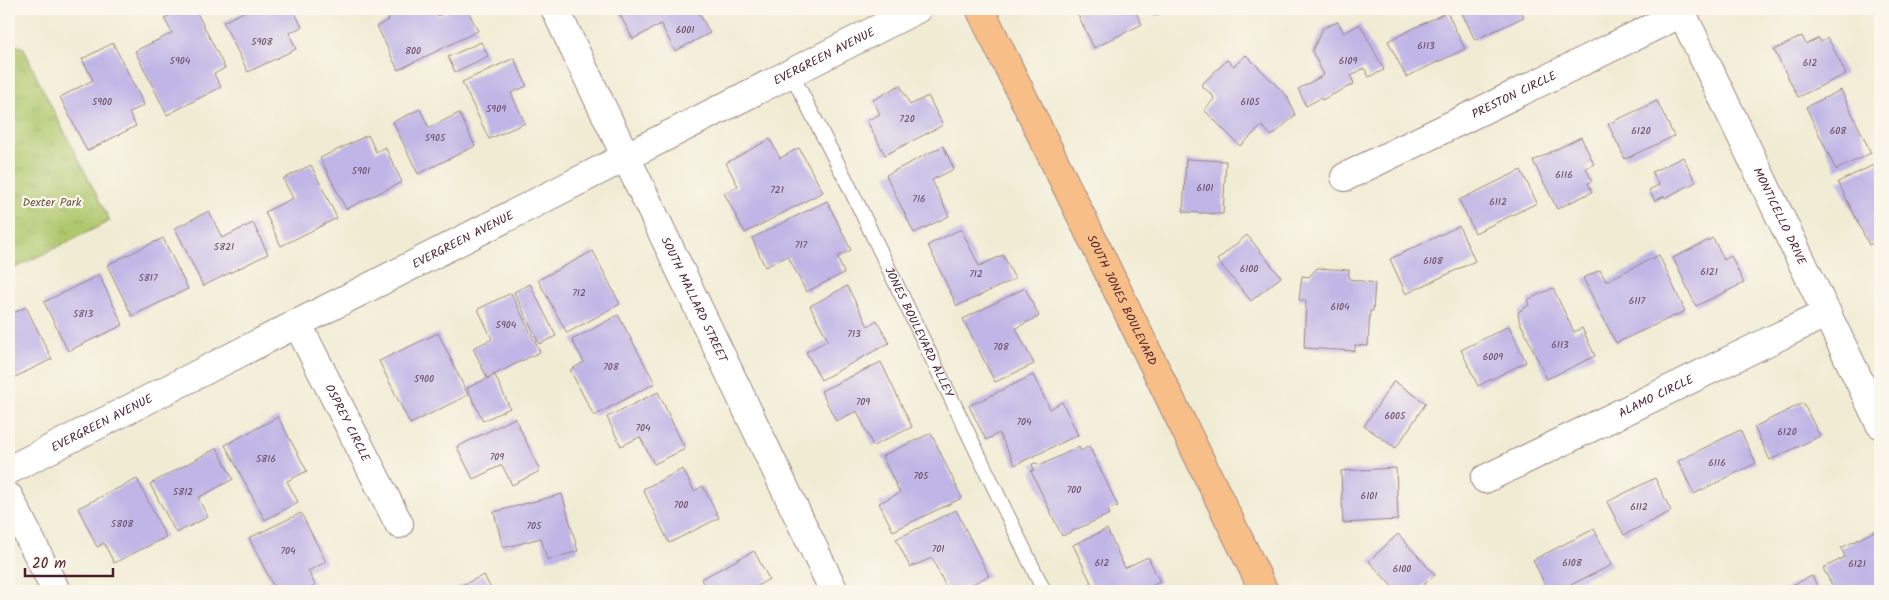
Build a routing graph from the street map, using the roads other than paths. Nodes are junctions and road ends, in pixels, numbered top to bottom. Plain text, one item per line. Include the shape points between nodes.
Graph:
1 (554, 9) edge
2 (917, 9) edge
3 (980, 9) edge
4 (1681, 11) edge
5 (791, 73) junction
6 (626, 156) junction
7 (1345, 177) dead end
8 (1827, 313) junction
9 (297, 323) junction
10 (1880, 424) edge
11 (9, 470) edge
12 (1485, 479) dead end
13 (9, 497) edge
14 (398, 524) dead end
15 (56, 591) edge
16 (834, 591) edge
17 (1044, 591) edge
18 (1264, 591) edge

1 - 6 street, SOUTH MALLARD STREET
2 - 5 street, EVERGREEN AVENUE
3 - 18 main road, SOUTH JONES BOULEVARD
4 - 7 street, PRESTON CIRCLE
4 - 8 street, MONTICELLO DRIVE
5 - 6 street, EVERGREEN AVENUE
5 - 17 lane, JONES BOULEVARD ALLEY via 848,184
6 - 9 street, EVERGREEN AVENUE
6 - 16 street, SOUTH MALLARD STREET
8 - 10 street, MONTICELLO DRIVE
8 - 12 street, ALAMO CIRCLE
9 - 11 street, EVERGREEN AVENUE
9 - 14 street, OSPREY CIRCLE
13 - 15 street

